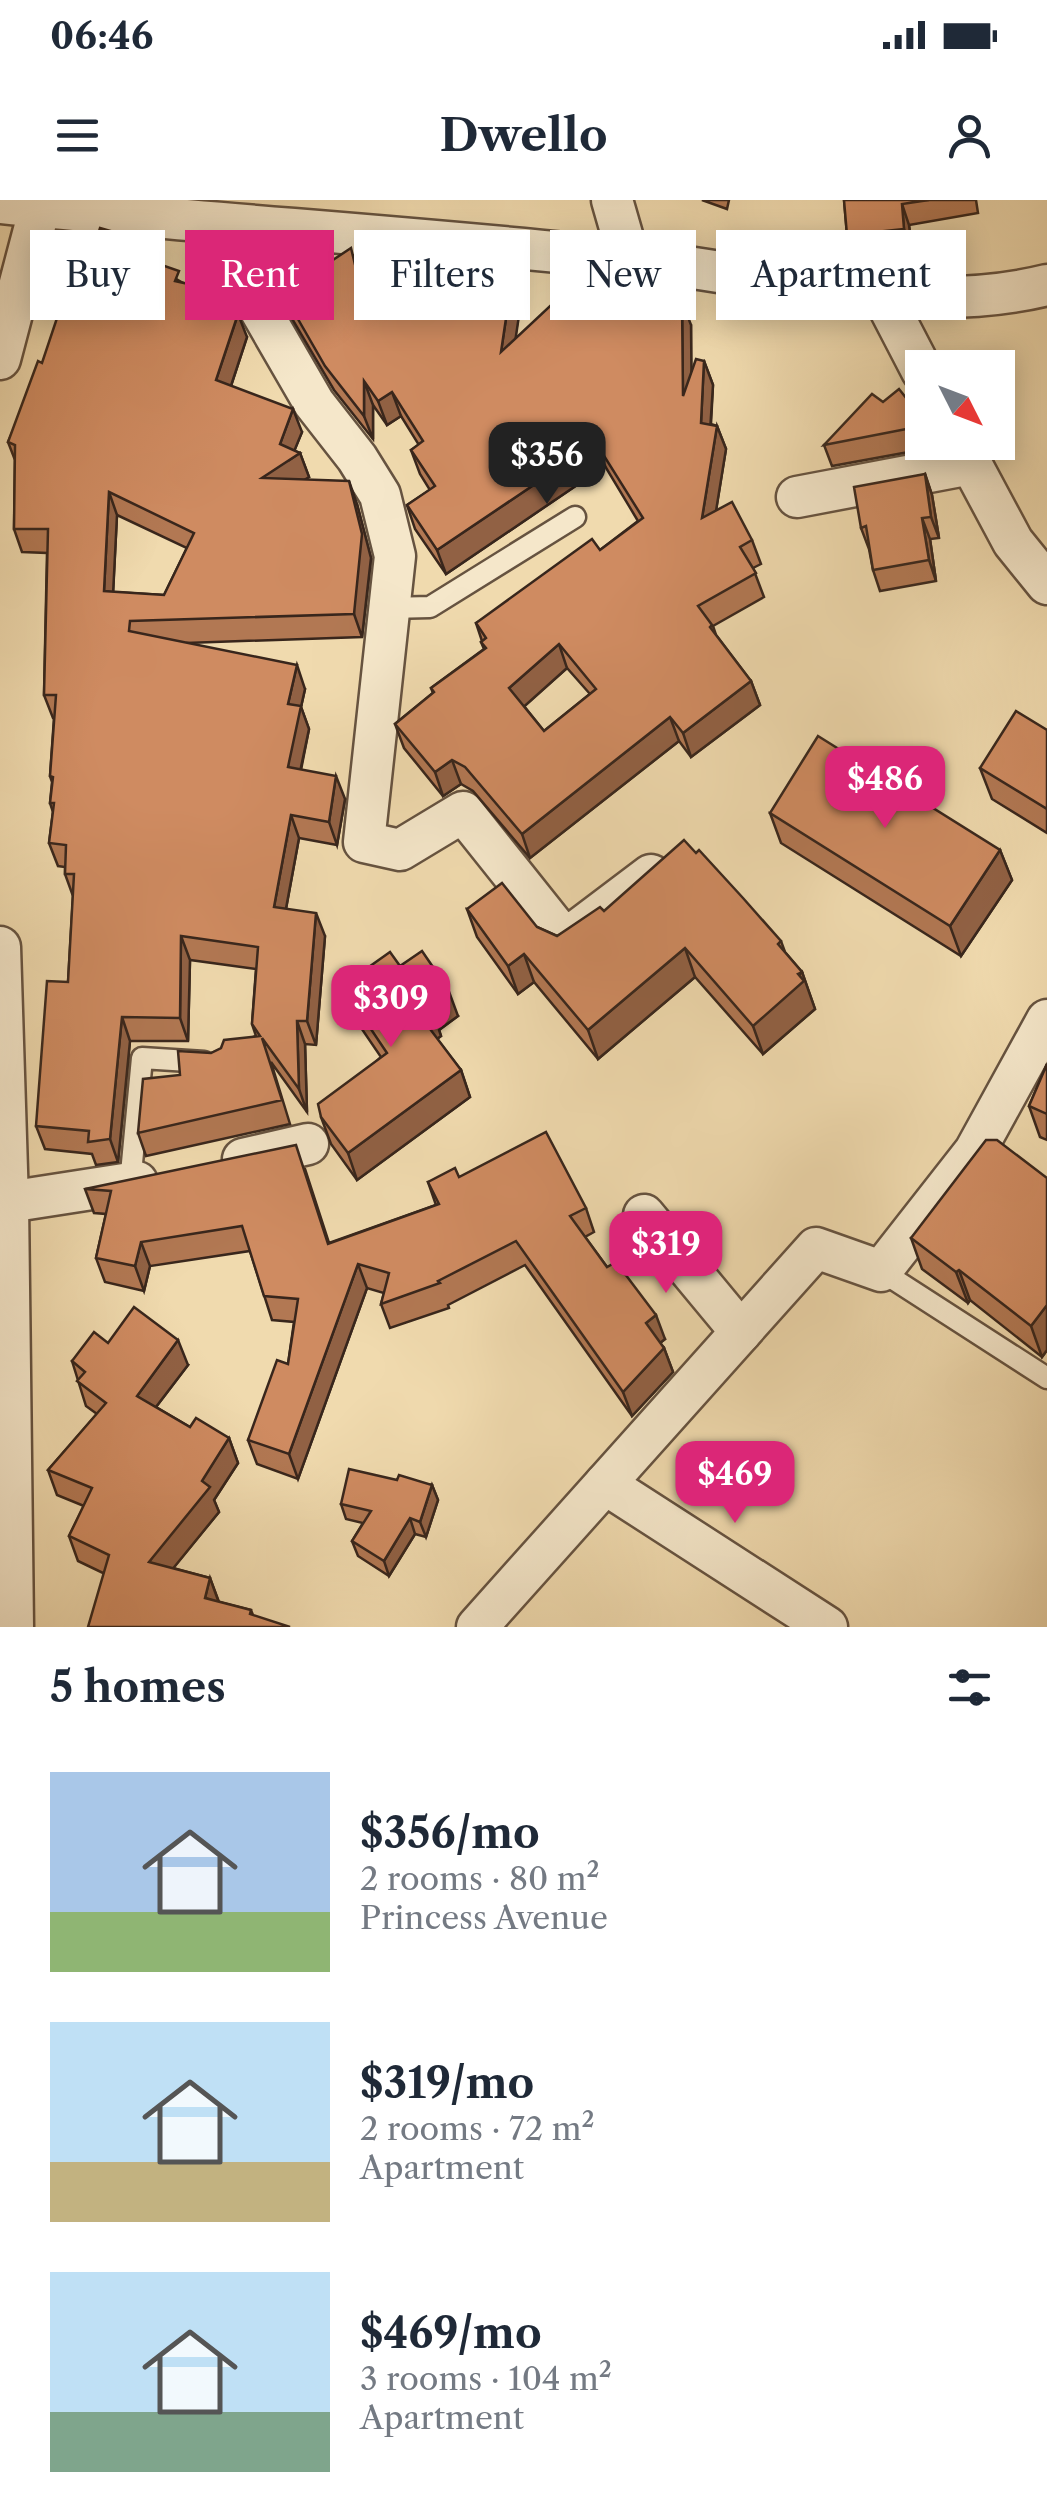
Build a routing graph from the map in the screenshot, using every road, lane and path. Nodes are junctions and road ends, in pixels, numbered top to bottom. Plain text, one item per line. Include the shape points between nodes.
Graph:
1 (612, 200) edge
2 (0, 203) edge
3 (84, 206) edge
4 (40, 207) junction
5 (210, 223) junction
6 (620, 230) edge
7 (550, 252) edge
8 (1047, 285) edge
9 (966, 296) edge
10 (896, 320) edge
11 (911, 350) edge
12 (0, 359) edge
13 (938, 460) edge
14 (969, 460) edge
15 (797, 497) dead end
16 (575, 517) dead end
17 (1047, 584) edge
18 (389, 608) junction
19 (650, 875) edge
20 (0, 947) edge
21 (0, 977) edge
22 (1047, 1020) edge
23 (219, 1063) edge
24 (308, 1144) dead end
25 (166, 1176) junction
26 (8, 1202) junction
27 (644, 1215) dead end
28 (880, 1271) junction
29 (741, 1332) junction
30 (1047, 1378) edge
31 (604, 1484) junction
32 (13, 1627) edge
33 (477, 1627) edge
34 (827, 1627) edge

1 - 6 street
2 - 4 street
3 - 4 street
3 - 5 street
4 - 12 street
5 - 7 street
5 - 18 street via 314,403 380,496 394,556
8 - 9 street
10 - 11 street
13 - 15 street
14 - 17 street via 1013,542
16 - 18 lane via 430,608
18 - 19 street via 364,842 400,850 463,812 565,940
20 - 21 street
21 - 26 street
22 - 28 street via 975,1151
23 - 25 lane via 142,1058
24 - 25 street
25 - 26 street
26 - 32 street
27 - 29 street
28 - 29 street via 816,1248
28 - 30 lane
29 - 31 street
31 - 33 street
31 - 34 street

